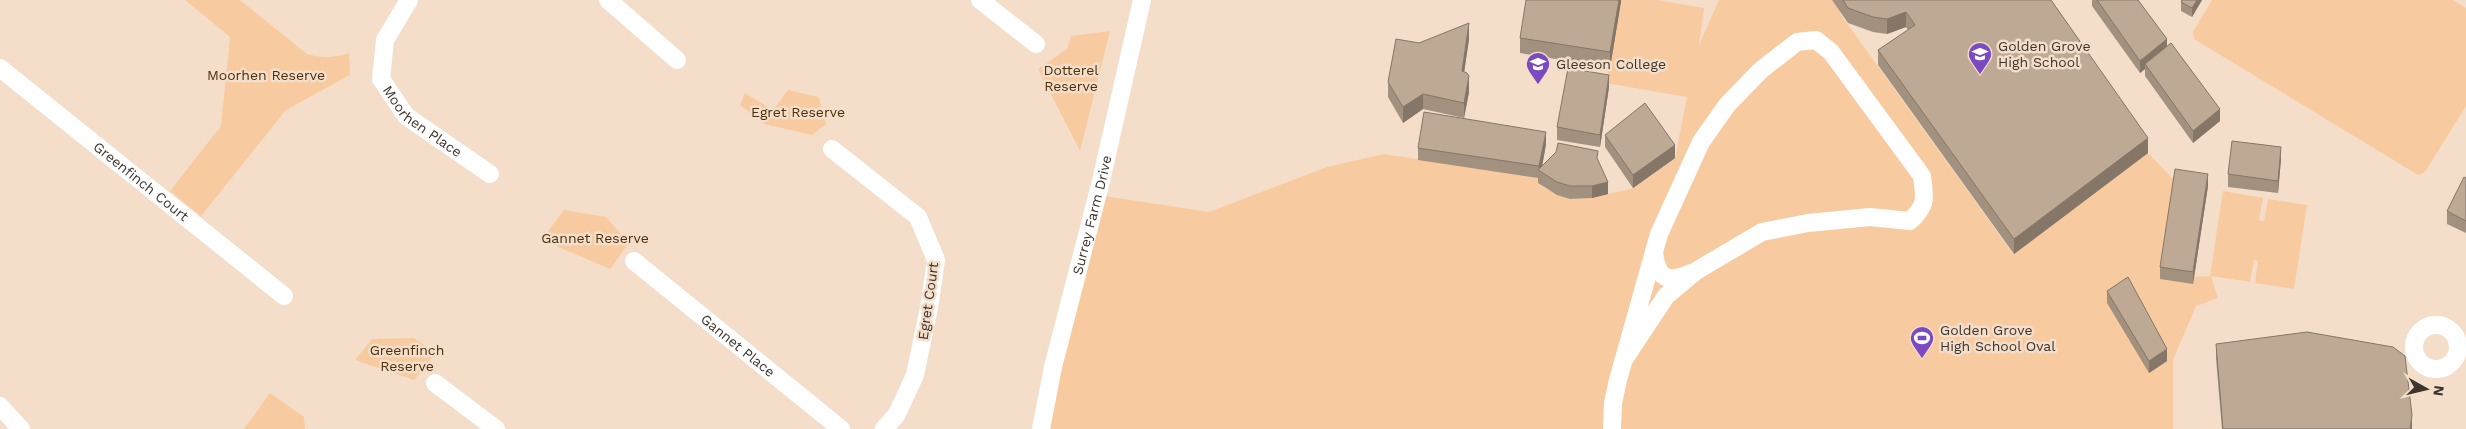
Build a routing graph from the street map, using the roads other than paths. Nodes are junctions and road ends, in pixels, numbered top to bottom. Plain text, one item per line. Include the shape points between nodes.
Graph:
1 (410, 0) edge
2 (608, 0) edge
3 (980, 0) edge
4 (1142, 0) edge
5 (1036, 44) dead end
6 (677, 60) dead end
7 (0, 68) edge
8 (832, 149) dead end
9 (490, 174) dead end
10 (1654, 252) junction
11 (634, 261) dead end
12 (1696, 271) junction
13 (284, 296) dead end
14 (1623, 361) junction
15 (435, 383) dead end
16 (0, 406) edge
17 (21, 429) edge
18 (496, 429) edge
19 (841, 429) edge
20 (884, 429) edge
21 (1041, 429) edge
22 (1612, 429) edge

1 - 9 street, Moorhen Place via 385,40 381,79 406,116
2 - 6 street
3 - 5 street
4 - 21 street, Surrey Farm Drive via 1101,181 1052,367
7 - 13 street, Greenfinch Court
8 - 20 street, Egret Court via 918,217 936,260 916,375 897,414
10 - 12 street via 1655,265 1667,278 1678,279
10 - 12 street via 1700,142 1727,105 1761,70 1797,42 1816,40 1831,52 1922,176 1923,208 1910,221 1870,217 1808,223 1762,232
10 - 14 street
11 - 19 street, Gannet Place
12 - 14 street via 1666,296
14 - 22 street via 1613,402
15 - 18 street
16 - 17 street

